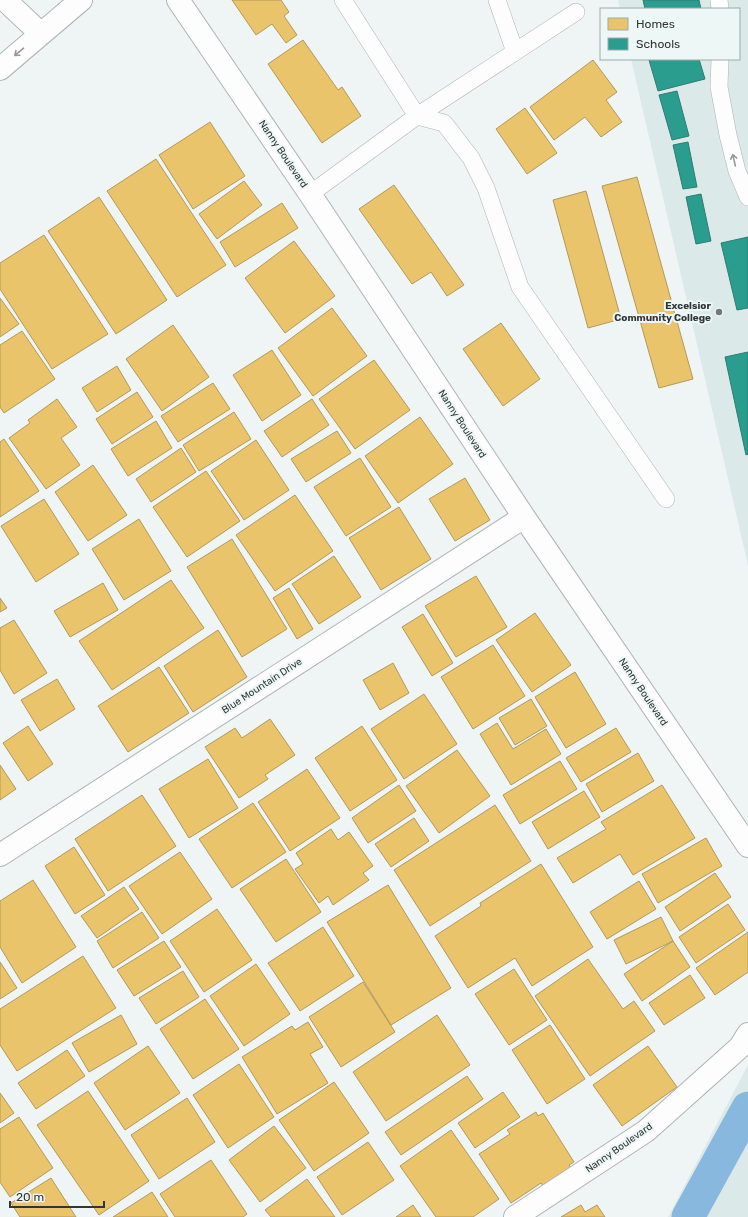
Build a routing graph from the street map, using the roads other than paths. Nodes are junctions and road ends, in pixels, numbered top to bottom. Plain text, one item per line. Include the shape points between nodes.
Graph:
1 (81, 0) edge
2 (178, 0) edge
3 (343, 0) edge
4 (497, 0) edge
5 (2, 1) edge
6 (576, 12) dead end
7 (41, 34) junction
8 (515, 52) junction
9 (720, 60) edge
10 (0, 69) edge
11 (417, 116) junction
12 (310, 194) junction
13 (748, 197) edge
14 (666, 499) dead end
15 (524, 517) junction
16 (748, 846) edge
17 (0, 855) edge
18 (748, 1034) edge
19 (515, 1217) edge

1 - 7 street
2 - 12 street, Nanny Boulevard
3 - 11 lane
4 - 8 lane
5 - 7 street
6 - 8 lane
7 -> 10 street
8 - 11 lane
13 -> 9 lane via 737,172 728,135 719,87
11 - 12 lane
11 - 14 lane via 444,123 471,158 486,188 520,287
12 - 15 street, Nanny Boulevard
15 - 16 street, Nanny Boulevard
15 - 17 street, Blue Mountain Drive
18 - 19 street, Nanny Boulevard via 740,1047 646,1131

